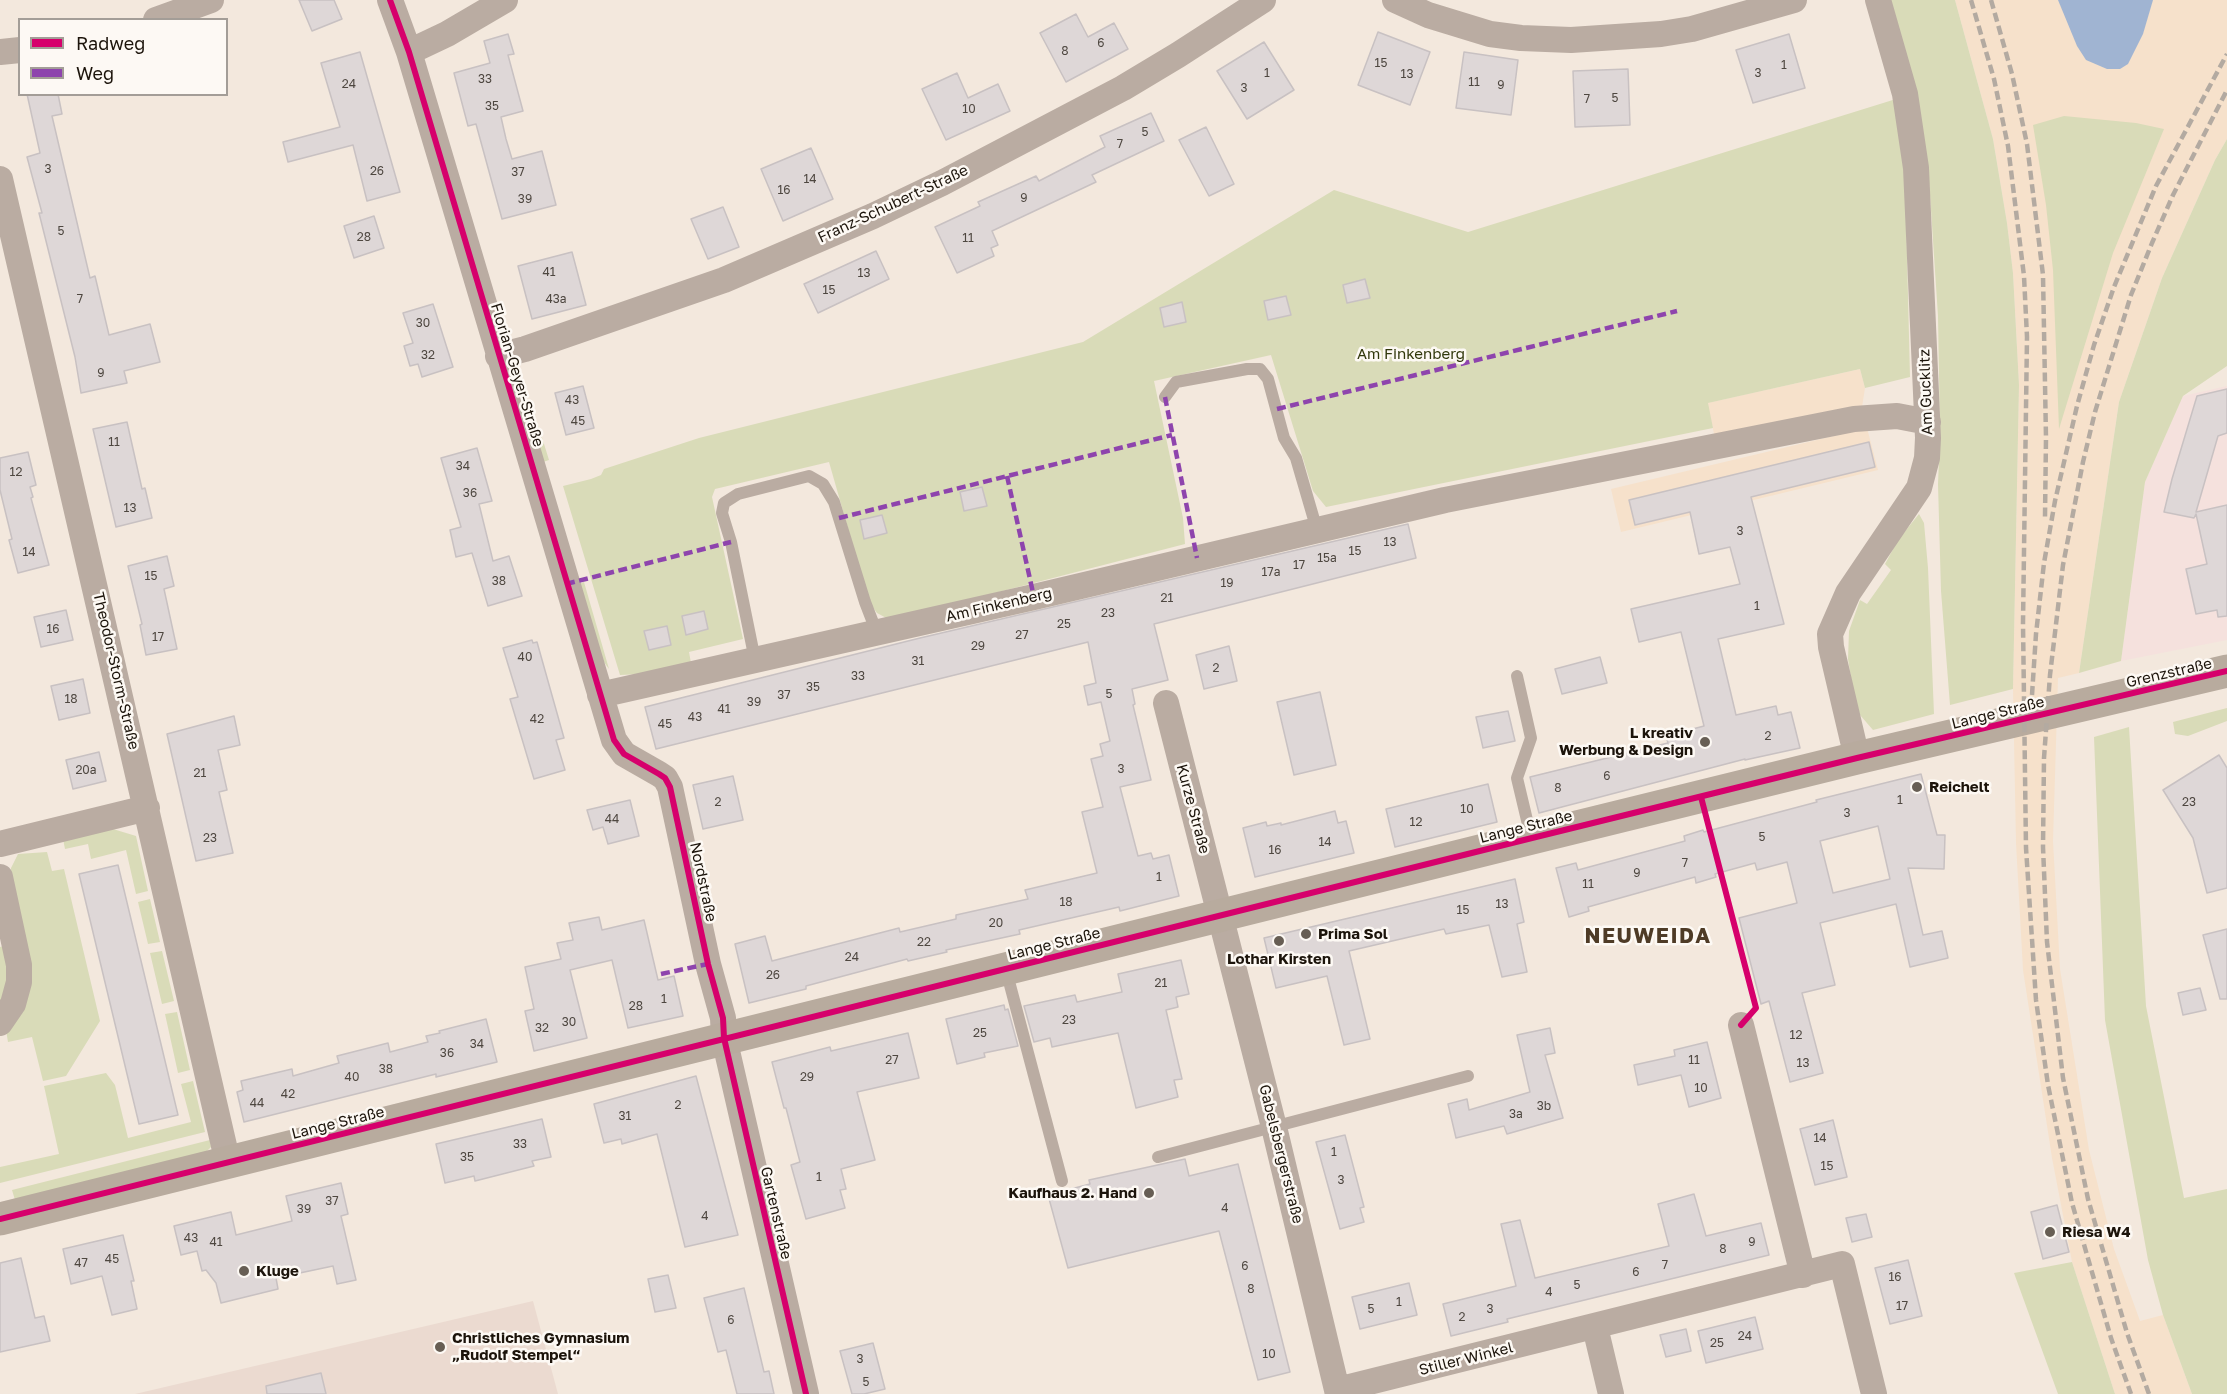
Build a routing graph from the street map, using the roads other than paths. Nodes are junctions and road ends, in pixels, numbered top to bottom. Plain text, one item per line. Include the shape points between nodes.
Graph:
1 (211, 0) edge
2 (390, 0) edge
3 (505, 0) edge
4 (1263, 0) edge
5 (1395, 0) edge
6 (1794, 0) edge
7 (1878, 0) edge
8 (162, 18) edge
9 (18, 50) edge
10 (0, 52) edge
11 (409, 52) junction
12 (0, 179) edge
13 (498, 356) junction
14 (1165, 397) dead end
15 (1928, 422) junction
16 (1317, 530) junction
17 (877, 633) junction
18 (755, 660) junction
19 (2227, 671) edge
20 (1517, 676) dead end
21 (600, 694) junction
22 (2115, 697) joint
23 (1166, 703) dead end
24 (624, 754) joint
25 (1857, 758) junction
26 (147, 808) junction
27 (1532, 838) junction
28 (0, 844) edge
29 (0, 877) edge
30 (1221, 915) junction
31 (1006, 968) junction
32 (0, 1023) edge
33 (1741, 1024) dead end
34 (724, 1038) junction
35 (1468, 1076) dead end
36 (1274, 1127) junction
37 (1158, 1157) dead end
38 (228, 1163) junction
39 (1062, 1181) dead end
40 (0, 1219) edge
41 (1803, 1275) junction
42 (1595, 1327) junction
43 (1338, 1392) edge
44 (806, 1394) edge
45 (1611, 1394) edge
46 (1874, 1394) edge

1 - 8 street
2 - 11 street, Florian-Geyer-Straße
3 - 11 street
4 - 13 street, Franz-Schubert-Straße via 1123,88 883,211 724,280
5 - 6 street via 1428,15 1490,34 1571,40 1692,29
7 - 15 street, Am Gucklitz via 1905,94 1916,168
9 - 10 street
11 - 13 street, Florian-Geyer-Straße
12 - 26 street, Theodor-Storm-Straße
13 - 21 street, Florian-Geyer-Straße
14 - 16 lane via 1176,382 1260,369 1268,378 1284,438 1296,458
15 - 16 street, Am Finkenberg via 1897,416 1854,419 1445,500
15 - 25 street, Am Gucklitz via 1927,458 1919,488 1848,593 1830,634
16 - 17 street, Am Finkenberg
17 - 18 street, Am Finkenberg
17 - 18 lane via 834,502 823,484 809,476 738,494 724,503 722,513
18 - 21 street, Am Finkenberg
19 - 22 street, Grenzstraße
20 - 27 lane via 1531,738 1517,778
21 - 24 street, Florian-Geyer-Straße via 614,740
22 - 25 street, Lange Straße
23 - 30 street, Kurze Straße
24 - 34 street, Nordstraße via 665,778 669,787 723,1018
25 - 27 street, Lange Straße
26 - 28 street
26 - 38 street, Theodor-Storm-Straße
27 - 30 street, Lange Straße
29 - 32 street via 19,964 19,982 13,1004
30 - 31 street, Lange Straße
30 - 36 street, Gabelsbergerstraße
31 - 34 street, Lange Straße
31 - 39 lane
33 - 41 street
34 - 38 street, Lange Straße
34 - 44 street, Gartenstraße
35 - 36 lane
36 - 37 lane
36 - 43 street, Gabelsbergerstraße
38 - 40 street, Lange Straße
41 - 42 street, Stiller Winkel
41 - 46 street, Stiller Winkel via 1842,1264
42 - 43 street, Stiller Winkel
42 - 45 street

